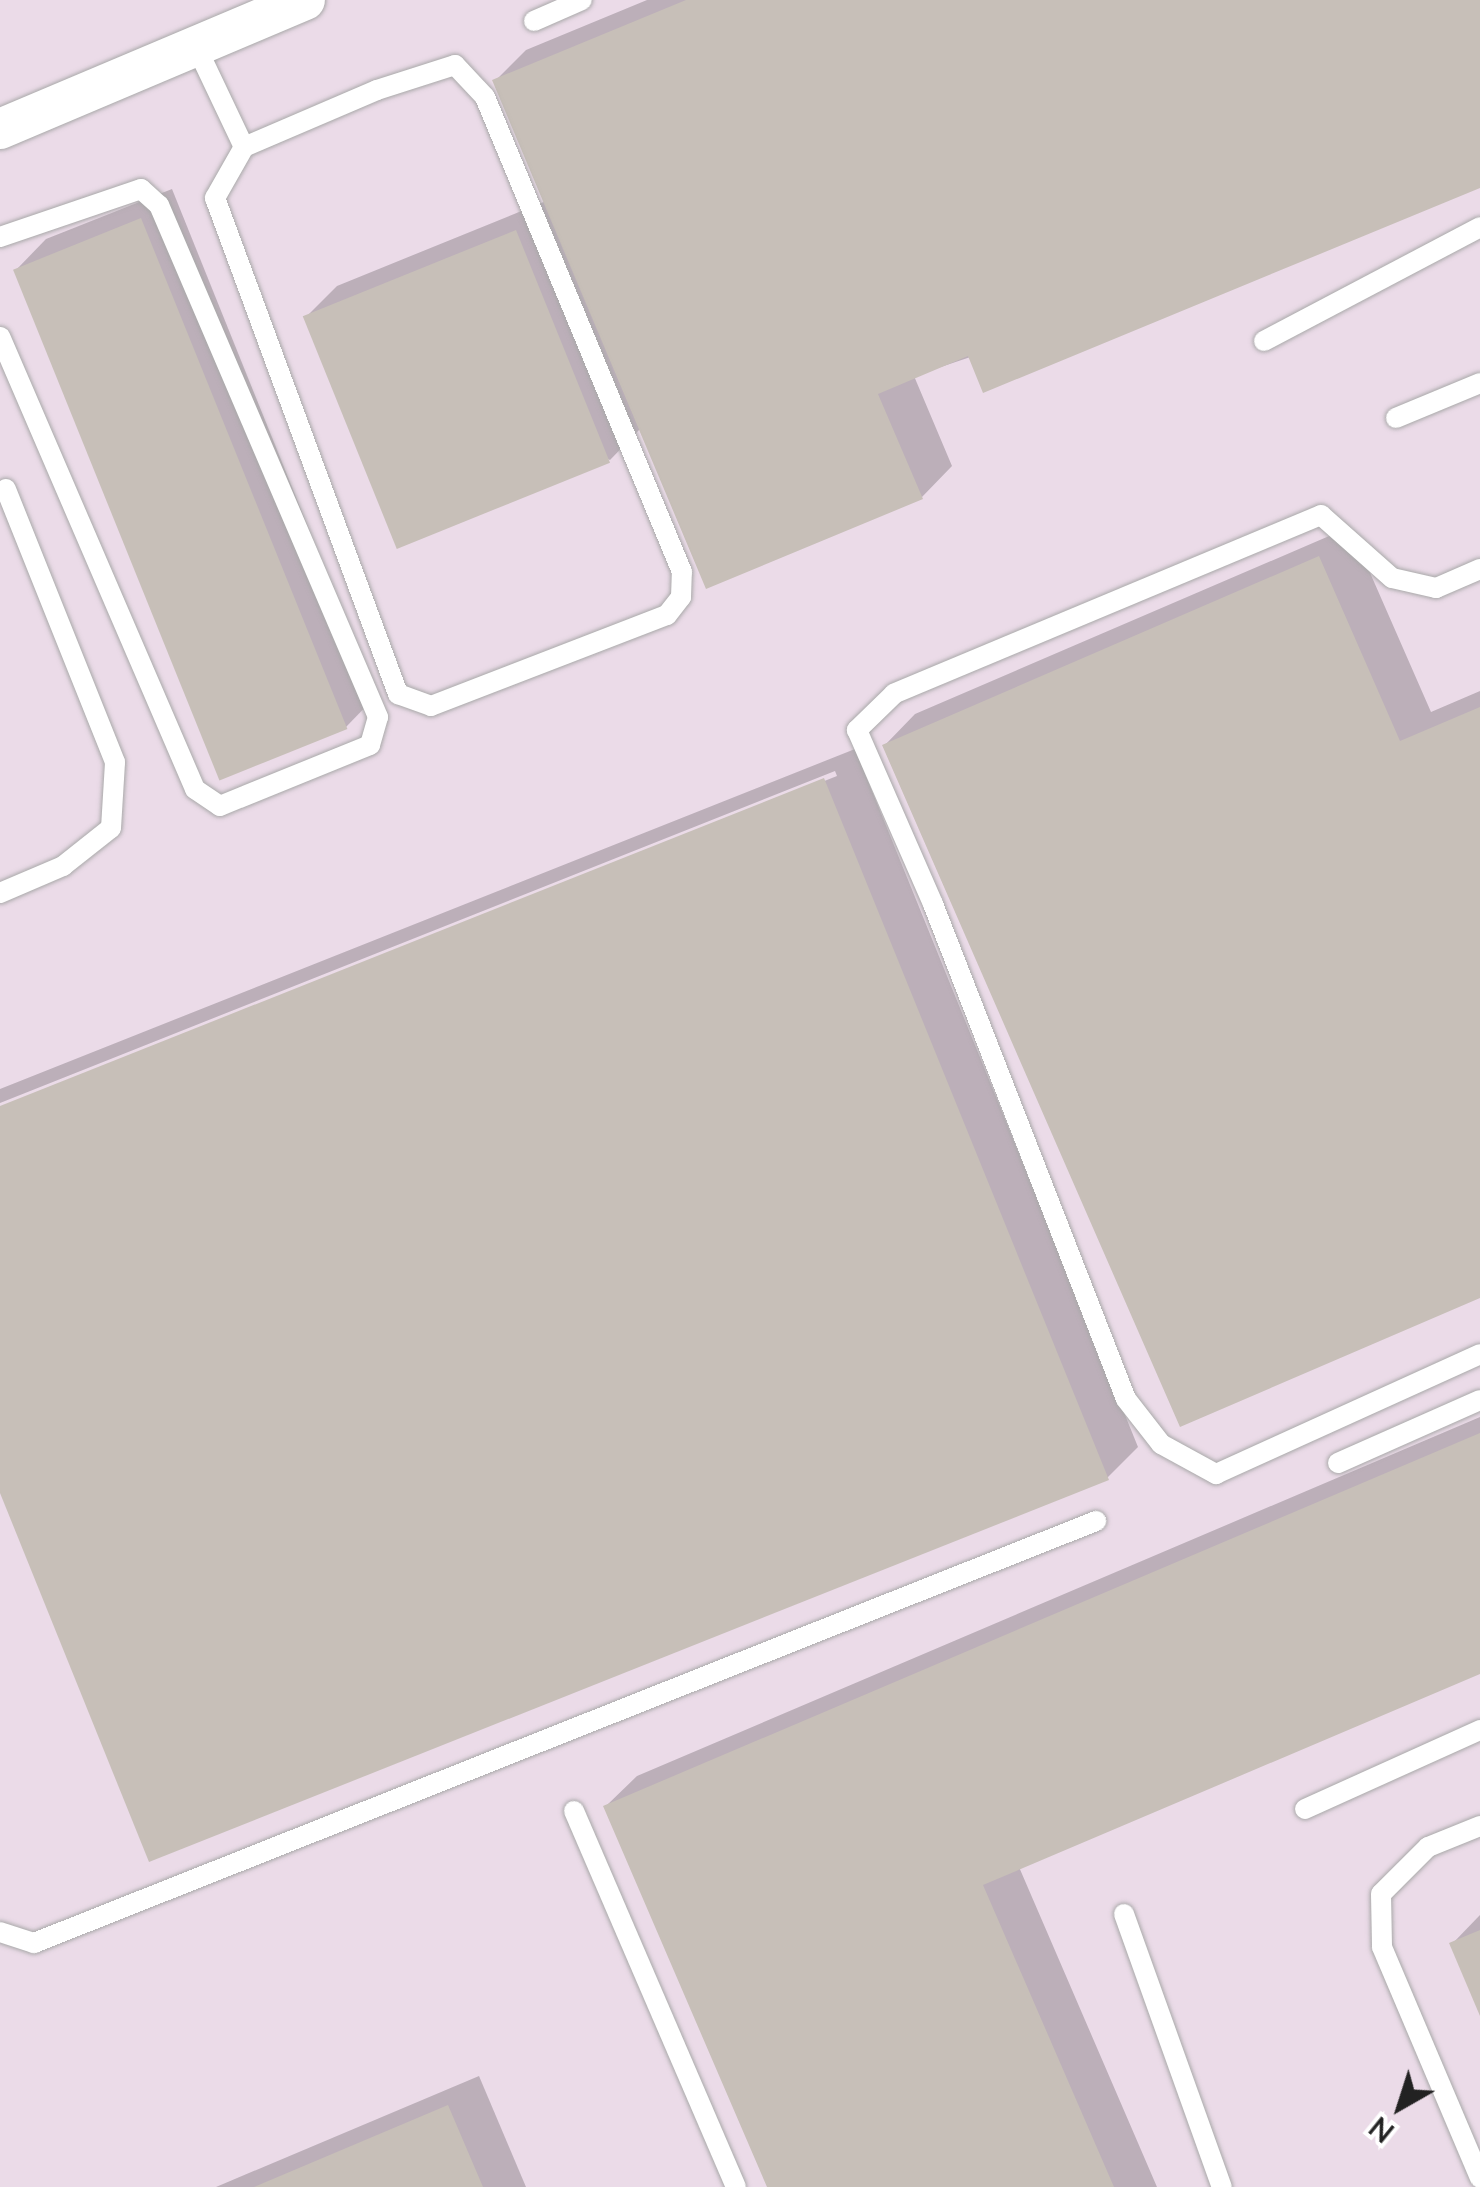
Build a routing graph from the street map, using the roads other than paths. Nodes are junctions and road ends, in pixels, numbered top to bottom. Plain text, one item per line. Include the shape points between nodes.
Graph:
1 (582, 0) edge
2 (296, 2) edge
3 (534, 21) dead end
4 (196, 46) junction
5 (0, 130) edge
6 (244, 147) junction
7 (1480, 227) edge
8 (0, 237) edge
9 (0, 337) edge
10 (1264, 341) dead end
11 (1480, 383) edge
12 (1396, 418) dead end
13 (6, 490) dead end
14 (1480, 569) edge
15 (0, 892) edge
16 (1480, 1354) edge
17 (1480, 1400) edge
18 (1338, 1463) dead end
19 (1096, 1521) dead end
20 (1480, 1730) edge
21 (1305, 1809) dead end
22 (574, 1811) dead end
23 (1480, 1826) edge
24 (1124, 1914) dead end
25 (0, 1932) edge
26 (1480, 2178) edge
27 (736, 2187) edge
28 (1222, 2187) edge

1 - 3 lane
2 - 4 street
4 - 5 street
4 - 6 lane
6 - 6 lane via 455,65 485,97 682,572 681,598 667,615 431,706 398,694 215,198
7 - 10 lane
8 - 9 lane via 141,189 159,205 378,718 370,745 220,806 196,789
11 - 12 lane
13 - 15 lane via 116,762 111,828 62,866
14 - 16 lane via 1436,588 1392,578 1321,515 894,694 857,730 933,904 1126,1398 1161,1444 1216,1474
17 - 18 lane
19 - 25 lane via 34,1942
20 - 21 lane
22 - 27 lane
23 - 26 lane via 1428,1847 1381,1894 1382,1946
24 - 28 lane

